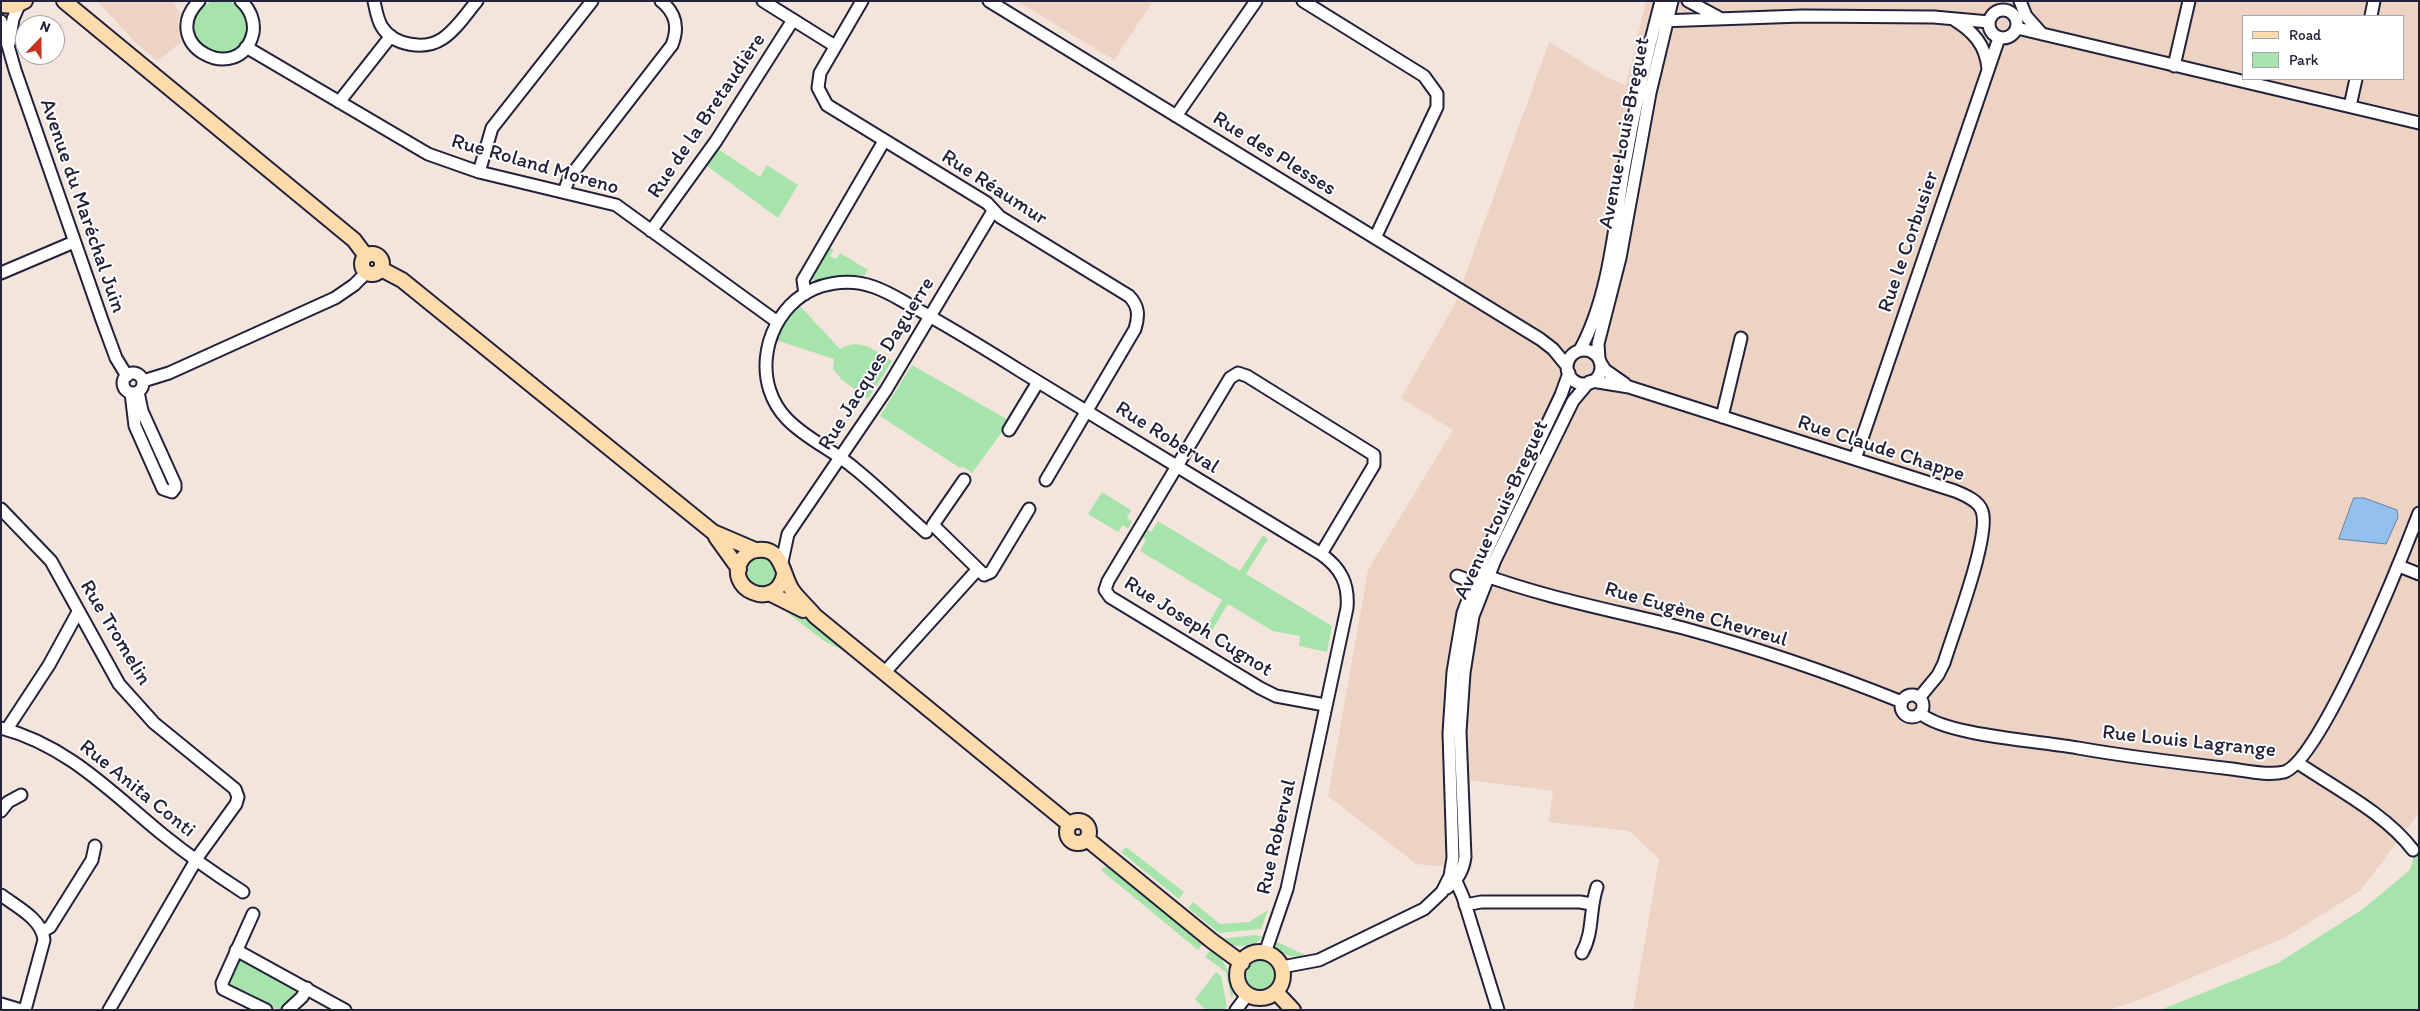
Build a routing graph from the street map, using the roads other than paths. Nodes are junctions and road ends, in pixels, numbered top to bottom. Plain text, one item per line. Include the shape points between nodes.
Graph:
1 (241, 1) edge
2 (374, 1) edge
3 (477, 1) edge
4 (592, 1) edge
5 (661, 1) edge
6 (763, 1) edge
7 (862, 1) edge
8 (989, 1) edge
9 (1256, 1) edge
10 (1303, 1) edge
11 (1661, 1) edge
12 (1672, 1) edge
13 (1688, 1) edge
14 (2020, 1) edge
15 (2189, 1) edge
16 (2374, 1) edge
17 (22, 3) edge
18 (194, 3) edge
19 (70, 4) edge
20 (1, 5) edge
21 (2009, 6) edge
22 (2371, 15) edge
23 (1720, 18) junction
24 (1950, 18) junction
25 (793, 20) junction
26 (1, 21) edge
27 (1661, 21) junction
28 (1989, 22) junction
29 (2017, 28) junction
30 (2042, 34) junction
31 (391, 36) junction
32 (1999, 38) junction
33 (8, 45) junction
34 (835, 46) junction
35 (246, 47) junction
36 (2174, 66) junction
37 (1988, 71) junction
38 (2356, 80) edge
39 (339, 102) junction
40 (2350, 106) junction
41 (1176, 116) junction
42 (2419, 123) edge
43 (884, 141) junction
44 (479, 172) junction
45 (564, 192) junction
46 (993, 211) junction
47 (651, 231) junction
48 (1375, 238) junction
49 (74, 242) junction
50 (366, 256) junction
51 (381, 269) junction
52 (1, 273) edge
53 (366, 273) junction
54 (805, 294) junction
55 (931, 317) junction
56 (776, 321) junction
57 (1741, 338) dead end
58 (1540, 339) junction
59 (1579, 351) junction
60 (1599, 361) junction
61 (1568, 370) junction
62 (127, 376) junction
63 (143, 381) junction
64 (1038, 382) junction
65 (1590, 382) junction
66 (1629, 387) junction
67 (135, 393) junction
68 (1085, 410) junction
69 (1722, 417) junction
70 (1008, 430) dead end
71 (841, 458) junction
72 (1855, 459) junction
73 (1177, 466) junction
74 (964, 480) dead end
75 (1046, 480) dead end
76 (1, 509) edge
77 (1029, 509) dead end
78 (2419, 512) edge
79 (713, 532) junction
80 (926, 532) dead end
81 (788, 534) junction
82 (760, 550) junction
83 (1321, 554) junction
84 (2399, 566) junction
85 (739, 569) junction
86 (783, 569) junction
87 (978, 569) junction
88 (2419, 574) edge
89 (1457, 576) dead end
90 (1480, 577) junction
91 (769, 593) junction
92 (78, 612) junction
93 (815, 616) junction
94 (884, 673) junction
95 (1919, 698) junction
96 (1902, 702) junction
97 (1325, 705) junction
98 (1920, 713) junction
99 (4, 729) edge
100 (2298, 764) junction
101 (22, 795) dead end
102 (1, 811) edge
103 (96, 846) dead end
104 (2413, 850) dead end
105 (196, 860) junction
106 (1453, 878) junction
107 (1598, 887) dead end
108 (244, 892) dead end
109 (1, 896) edge
110 (1591, 904) junction
111 (1465, 905) junction
112 (253, 914) dead end
113 (43, 931) junction
114 (236, 950) junction
115 (1265, 953) junction
116 (1582, 953) dead end
117 (1242, 963) junction
118 (1282, 967) junction
119 (307, 988) junction
120 (1276, 992) junction
121 (1248, 994) junction
122 (1, 1004) edge
123 (21, 1010) edge
124 (25, 1010) edge
125 (109, 1010) edge
126 (266, 1010) edge
127 (288, 1010) edge
128 (345, 1010) edge
129 (1236, 1010) edge
130 (1293, 1010) edge
131 (1498, 1010) edge

1 - 35 street via 253,20 252,34
2 - 31 street via 378,20
3 - 31 street via 452,31 436,42 416,45
4 - 44 street via 492,128
5 - 45 street via 676,21 672,45 569,178
6 - 25 street
7 - 34 street, Rue Réaumur
8 - 41 street, Rue des Plesses
9 - 41 street
10 - 48 street via 1424,76 1437,94 1437,107
11 - 27 street, Avenue Louis Breguet
12 - 27 street, Avenue Louis Breguet
13 - 23 street
14 - 30 street via 2026,16
15 - 36 street
16 - 22 street
17 - 20 main road
17 - 33 street, Avenue du Maréchal Juin via 13,19
18 - 35 street via 188,27 191,40 200,52 223,59
19 - 50 main road via 354,240
21 - 28 street via 1996,12
21 - 29 street
23 - 24 street
23 - 27 street
24 - 28 street
24 - 37 street via 1966,26 1977,38
25 - 34 street
25 - 47 street, Rue de la Bretaudière via 724,128
26 - 33 street, Avenue du Maréchal Juin
27 - 59 street, Avenue Louis Breguet via 1637,99 1604,280 1591,328
27 - 60 street, Avenue Louis Breguet via 1618,266 1598,344
28 - 32 street via 1990,31
29 - 30 street
29 - 32 street via 2011,36
30 - 36 street
31 - 39 street
32 - 37 street, Rue le Corbusier
33 - 49 street, Avenue du Maréchal Juin
34 - 43 street, Rue Réaumur via 820,73 820,94 833,109
35 - 39 street, Rue Roland Moreno
36 - 40 street
37 - 72 street, Rue le Corbusier
38 - 40 street
39 - 44 street, Rue Roland Moreno via 428,154
40 - 42 street
41 - 48 street, Rue des Plesses
43 - 46 street, Rue Réaumur via 987,203
43 - 54 street via 803,280
44 - 45 street, Rue Roland Moreno
45 - 47 street, Rue Roland Moreno via 616,205
46 - 55 street, Rue Jacques Daguerre
46 - 68 street, Rue Réaumur via 1135,302 1138,319 1135,329
47 - 56 street, Rue Roland Moreno
48 - 58 street, Rue des Plesses
49 - 52 street
49 - 62 street, Avenue du Maréchal Juin via 113,352
50 - 51 main road via 374,254 380,258
50 - 53 main road via 362,264
51 - 53 main road via 374,274
51 - 79 main road via 402,280
53 - 63 street via 335,298 169,373
54 - 55 street, Rue Roberval via 827,284 860,284 881,290
54 - 56 street, Rue Roberval
55 - 64 street, Rue Roberval
55 - 71 street, Rue Jacques Daguerre
56 - 71 street, Rue Roberval via 768,342 766,365 775,403 798,429
57 - 69 street
58 - 59 street, Rue des Plesses
58 - 61 street, Rue des Plesses via 1553,349
59 - 60 street via 1591,352
59 - 61 street via 1570,357
60 - 65 street via 1600,371
60 - 66 street, Rue Claude Chappe via 1604,370
61 - 65 street via 1580,383
61 - 90 street, Avenue Louis Breguet via 1561,395
62 - 63 street via 136,374
62 - 67 street, Avenue du Maréchal Juin via 124,386
63 - 67 street via 142,388
64 - 68 street, Rue Roberval
64 - 70 street
65 - 66 street, Rue Claude Chappe
65 - 90 street, Avenue Louis Breguet via 1573,401
66 - 69 street, Rue Claude Chappe
67 - 67 street, Avenue du Maréchal Juin via 135,426 163,489 172,492 175,484
68 - 73 street, Rue Roberval
68 - 75 street
69 - 72 street, Rue Claude Chappe
71 - 80 street, Rue Roberval
71 - 81 street, Rue Jacques Daguerre
72 - 95 street, Rue Claude Chappe via 1955,491 1982,509 1984,531 1981,545 1944,662
73 - 83 street, Rue Roberval
73 - 83 street, Rue Joseph Cugnot via 1230,378 1238,373 1371,451 1374,465
73 - 97 street, Rue Joseph Cugnot via 1105,586 1107,594 1260,688 1276,696
74 - 87 street via 933,526
76 - 92 street, Rue Tromelin via 51,561
77 - 87 street via 991,572 984,575
78 - 84 street, Rue Louis Lagrange
79 - 82 main road
79 - 85 main road
81 - 82 street
81 - 86 street
82 - 85 main road via 744,557
82 - 86 main road via 775,554
83 - 97 street, Rue Roberval via 1338,568 1348,595
84 - 88 street
84 - 100 street, Rue Louis Lagrange via 2332,708
85 - 91 main road via 740,580 747,590 758,595
86 - 91 main road via 779,586
86 - 93 main road via 794,592
87 - 94 street
89 - 90 street, Rue Eugène Chevreul
90 - 96 street, Rue Eugène Chevreul via 1716,638 1818,669
90 - 106 street, Avenue Louis Breguet via 1463,613 1453,672 1449,733
91 - 93 main road
92 - 99 street via 49,665
92 - 105 street, Rue Tromelin via 119,684 165,733 235,789 236,804
93 - 94 main road
94 - 117 main road via 1069,824 1079,821 1086,824 1089,829 1087,839
95 - 96 street via 1910,696
95 - 98 street via 1923,707
96 - 98 street via 1906,716 1913,718
97 - 115 street, Rue Roberval via 1287,889
98 - 100 street, Rue Louis Lagrange via 1934,722 1960,730 2156,761 2277,773
99 - 105 street, Rue Anita Conti via 61,752
100 - 104 street via 2362,806
101 - 102 street via 8,802
103 - 113 street via 92,860 50,927
105 - 108 street, Rue Anita Conti
105 - 125 street, Rue Tromelin
106 - 111 street
106 - 118 street via 1424,909 1402,921 1319,960
107 - 110 street
109 - 113 street via 39,924
110 - 111 street via 1481,902
110 - 116 street via 1588,942
111 - 131 street
112 - 114 street
113 - 124 street via 44,940
114 - 119 street
114 - 126 street via 222,983 223,989
115 - 117 main road via 1254,954
115 - 118 main road
117 - 121 main road via 1238,972 1239,982
118 - 120 main road via 1283,978
119 - 127 street
119 - 128 street
120 - 121 main road via 1262,998
120 - 130 main road
121 - 129 street
122 - 123 street

